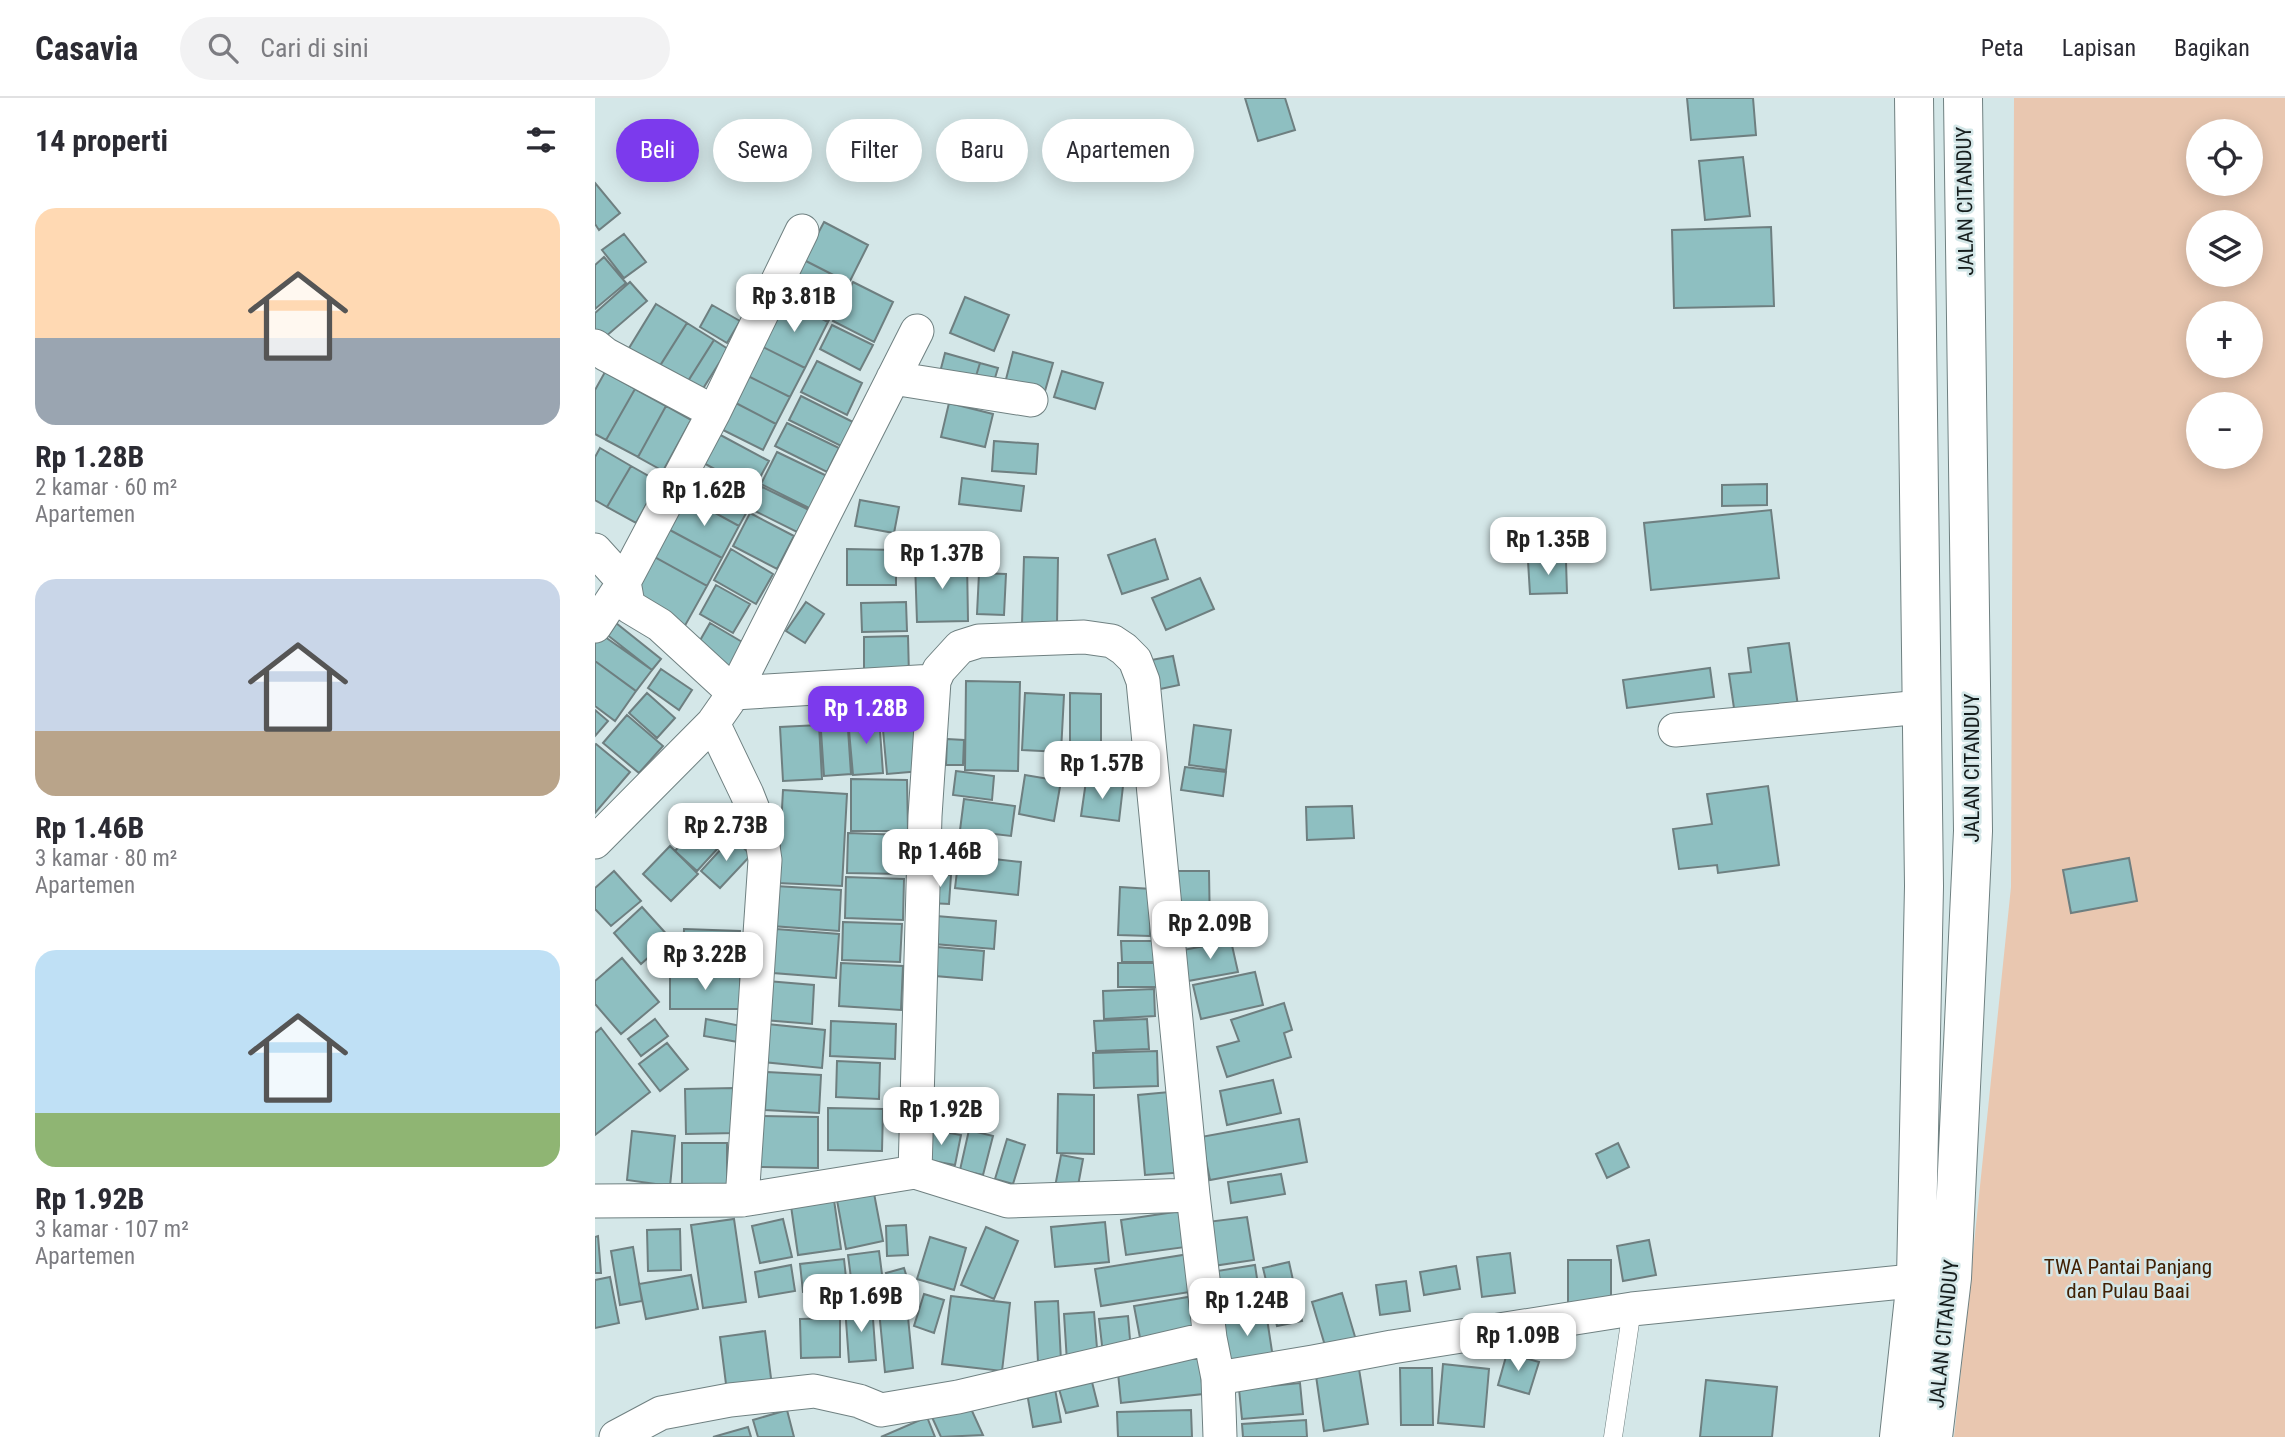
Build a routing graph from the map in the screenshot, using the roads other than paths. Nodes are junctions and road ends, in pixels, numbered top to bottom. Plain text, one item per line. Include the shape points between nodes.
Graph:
1 (1914, 98) edge
2 (1963, 98) edge
3 (802, 231) dead end
4 (917, 331) dead end
5 (595, 346) edge
6 (893, 378) junction
7 (1031, 400) dead end
8 (714, 412) junction
9 (595, 550) edge
10 (624, 582) junction
11 (595, 626) edge
12 (934, 681) junction
13 (734, 693) junction
14 (1922, 707) junction
15 (713, 723) junction
16 (1675, 730) dead end
17 (595, 842) edge
18 (915, 1172) junction
19 (1193, 1195) junction
20 (742, 1200) junction
21 (595, 1201) edge
22 (1934, 1278) junction
23 (1632, 1309) junction
24 (1210, 1338) junction
25 (1218, 1378) junction
26 (616, 1437) edge
27 (1220, 1437) edge
28 (1613, 1437) edge
29 (1899, 1437) edge
30 (1933, 1437) edge

1 - 14 main road, JALAN CITANDUY
2 - 22 main road, JALAN CITANDUY via 1973,831
3 - 8 street
4 - 6 street
5 - 8 street
6 - 7 street
6 - 13 street
8 - 10 street
9 - 10 street
10 - 11 street
10 - 13 street via 630,607 660,625
12 - 13 street
12 - 18 street via 925,816
12 - 19 street via 949,657 979,641 1084,636 1112,641 1135,660 1143,681
13 - 15 street
14 - 16 street
14 - 22 main road, JALAN CITANDUY
15 - 17 street
15 - 20 street via 760,827 765,860
18 - 19 street via 1009,1201
18 - 20 street
19 - 24 street
20 - 21 street
22 - 23 street
22 - 29 main road, JALAN CITANDUY
22 - 30 main road, JALAN CITANDUY
23 - 25 street
23 - 28 lane
24 - 25 street
24 - 26 street via 923,1404 881,1410 814,1391 730,1400 661,1413
25 - 27 street

